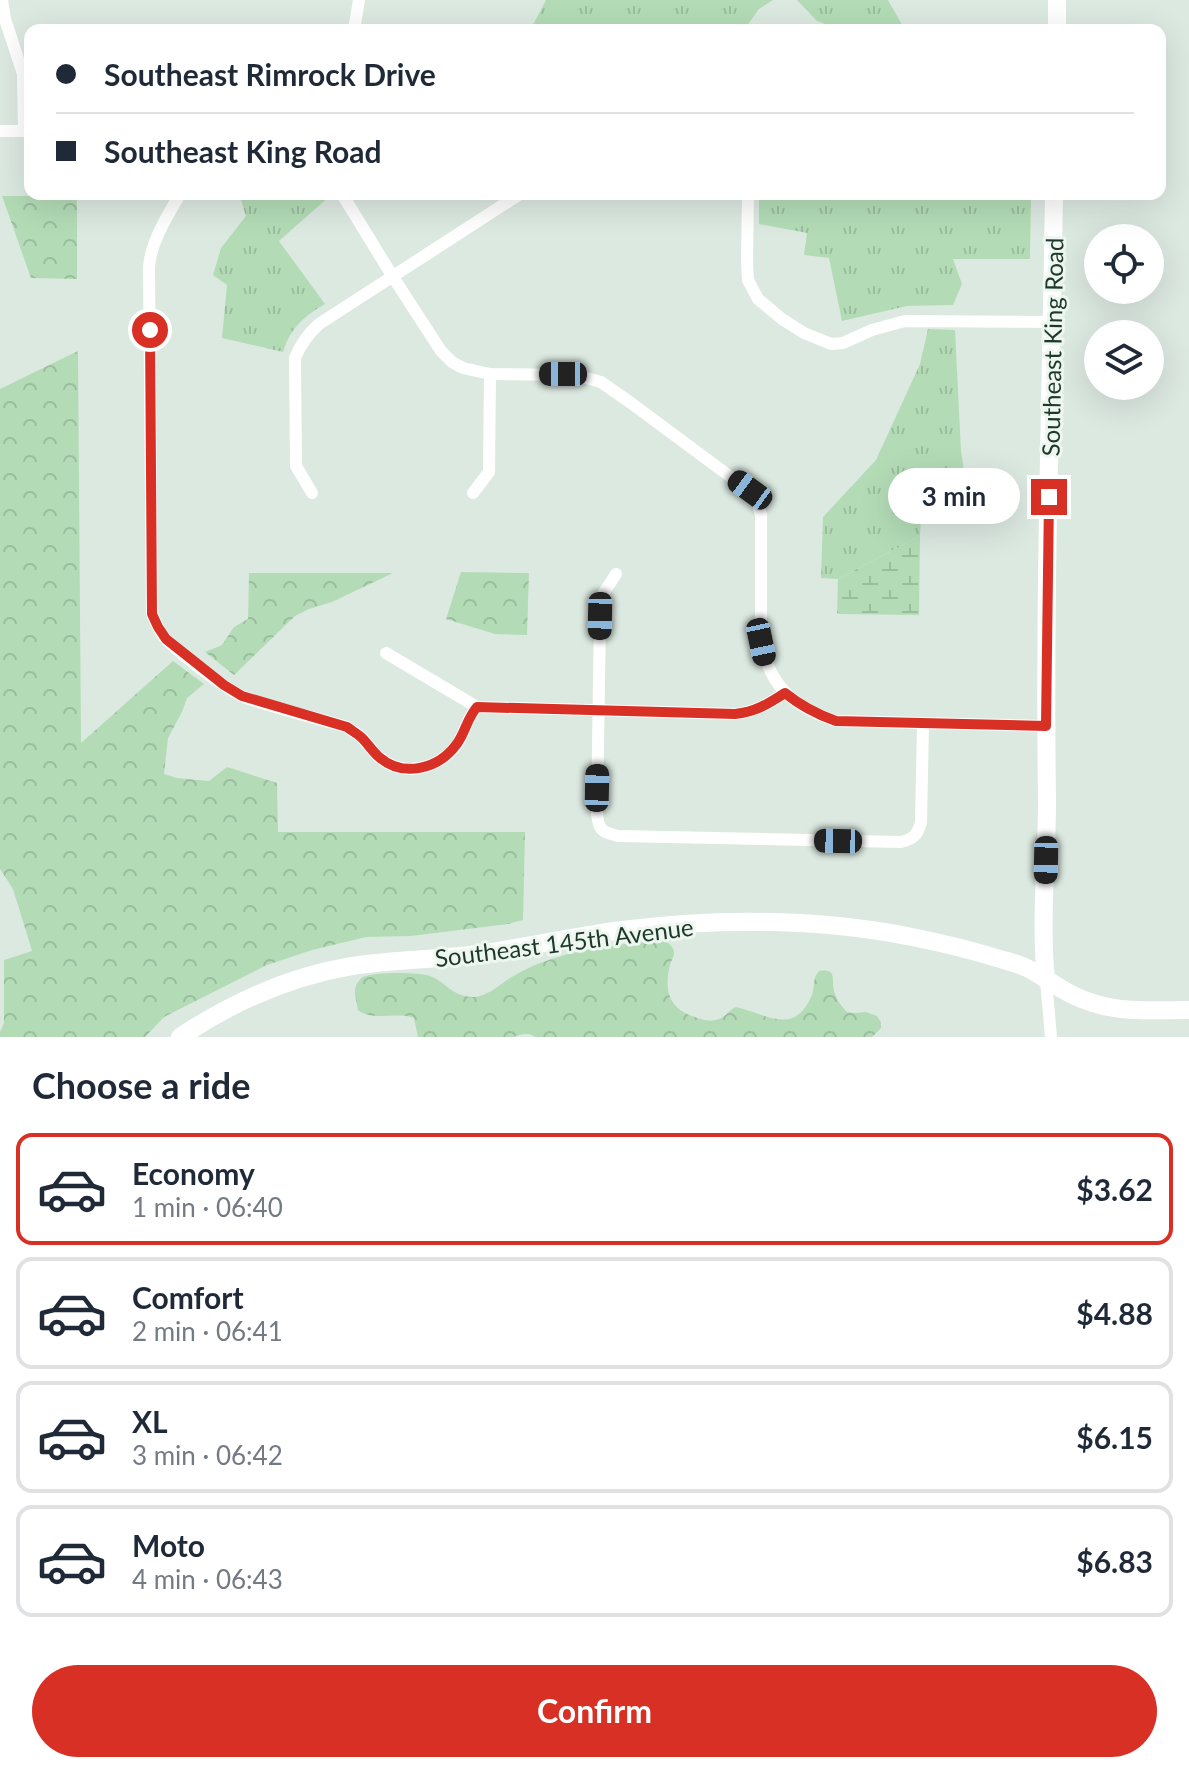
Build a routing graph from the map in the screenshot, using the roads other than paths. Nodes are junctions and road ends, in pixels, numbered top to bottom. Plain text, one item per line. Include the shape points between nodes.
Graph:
1 (2, 0) edge
2 (359, 0) edge
3 (1057, 0) edge
4 (355, 24) edge
5 (1057, 24) edge
6 (24, 88) edge
7 (0, 131) edge
8 (24, 131) edge
9 (177, 200) edge
10 (346, 200) edge
11 (511, 200) edge
12 (748, 200) edge
13 (1054, 200) edge
14 (393, 277) junction
15 (1052, 322) junction
16 (490, 374) junction
17 (312, 493) dead end
18 (473, 493) dead end
19 (616, 574) dead end
20 (386, 653) dead end
21 (785, 693) junction
22 (477, 707) junction
23 (598, 710) junction
24 (923, 723) junction
25 (1046, 726) junction
26 (1046, 980) junction
27 (1189, 1010) edge
28 (180, 1037) edge
29 (1051, 1037) edge

1 - 6 street
2 - 4 street
3 - 5 main road
7 - 8 street
9 - 22 street via 159,232 149,267 152,614 158,627 187,657 242,696 347,727 380,758 413,770 443,759 458,744
10 - 14 street
11 - 14 street
12 - 15 street via 748,280 758,299 804,333 831,344 905,321
13 - 15 main road, Southeast King Road
14 - 16 street via 441,351 463,368
14 - 17 street via 308,333 295,358 296,466
15 - 25 main road, Southeast King Road
16 - 18 street via 489,472
16 - 21 street via 575,375 601,382 750,490 761,515 761,642 764,659
19 - 23 street via 603,594
20 - 22 street
21 - 23 street via 748,713
21 - 24 street via 836,721
22 - 23 street
23 - 24 street via 598,826 618,836 911,840 921,822
24 - 25 street
25 - 26 main road, Southeast King Road
26 - 27 main road, Southeast 145th Avenue via 1109,1007
26 - 28 main road, Southeast 145th Avenue via 1027,968 973,951 868,930 790,922 691,924 332,970 261,993
26 - 29 street

